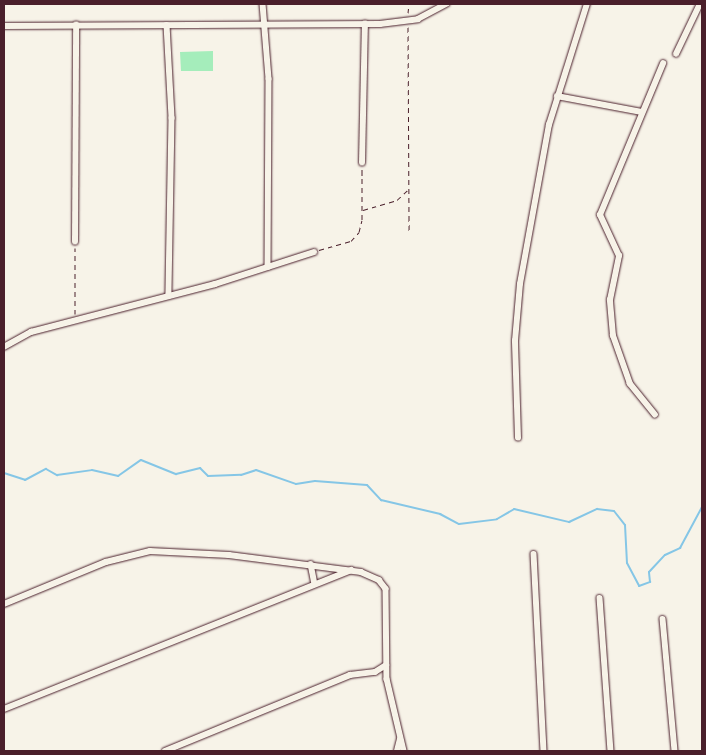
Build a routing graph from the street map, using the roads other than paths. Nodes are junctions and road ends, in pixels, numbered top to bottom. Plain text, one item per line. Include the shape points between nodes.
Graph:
1 (263, 4) edge
2 (446, 4) edge
3 (586, 4) edge
4 (700, 4) edge
5 (266, 23) junction
6 (366, 24) junction
7 (76, 25) junction
8 (167, 25) junction
9 (4, 26) edge
10 (676, 54) dead end
11 (664, 64) dead end
12 (557, 96) junction
13 (642, 112) junction
14 (362, 163) road end
15 (75, 242) road end
16 (314, 252) road end
17 (268, 267) junction
18 (169, 296) junction
19 (4, 347) edge
20 (655, 415) dead end
21 (518, 438) dead end
22 (534, 554) dead end
23 (311, 564) junction
24 (351, 570) junction
25 (315, 584) junction
26 (600, 598) dead end
27 (4, 604) edge
28 (663, 619) dead end
29 (386, 665) junction
30 (375, 672) junction
31 (387, 679) junction
32 (4, 709) edge
33 (400, 737) junction
34 (164, 751) edge
35 (397, 751) edge
36 (404, 751) edge
37 (544, 751) edge
38 (611, 751) edge
39 (675, 751) edge

1 - 5 street
2 - 6 street via 408,21
3 - 12 street
4 - 10 street
5 - 6 street
5 - 8 street
5 - 17 street
6 - 14 street
7 - 8 street
7 - 9 street
7 - 15 street
8 - 18 street via 172,118
11 - 13 street
12 - 13 street
12 - 21 street via 544,148 517,303
13 - 20 street via 600,215 618,256 610,300 613,336 630,384
16 - 17 street
17 - 18 street
18 - 19 street via 25,334
22 - 37 street
23 - 24 street
23 - 25 street
23 - 27 street via 212,554 138,552
24 - 25 street
24 - 29 street via 372,577 386,589
25 - 32 street
26 - 38 street
28 - 39 street
29 - 30 street
29 - 31 street
30 - 31 street
30 - 34 street via 350,676
31 - 33 street
33 - 35 street
33 - 36 street

